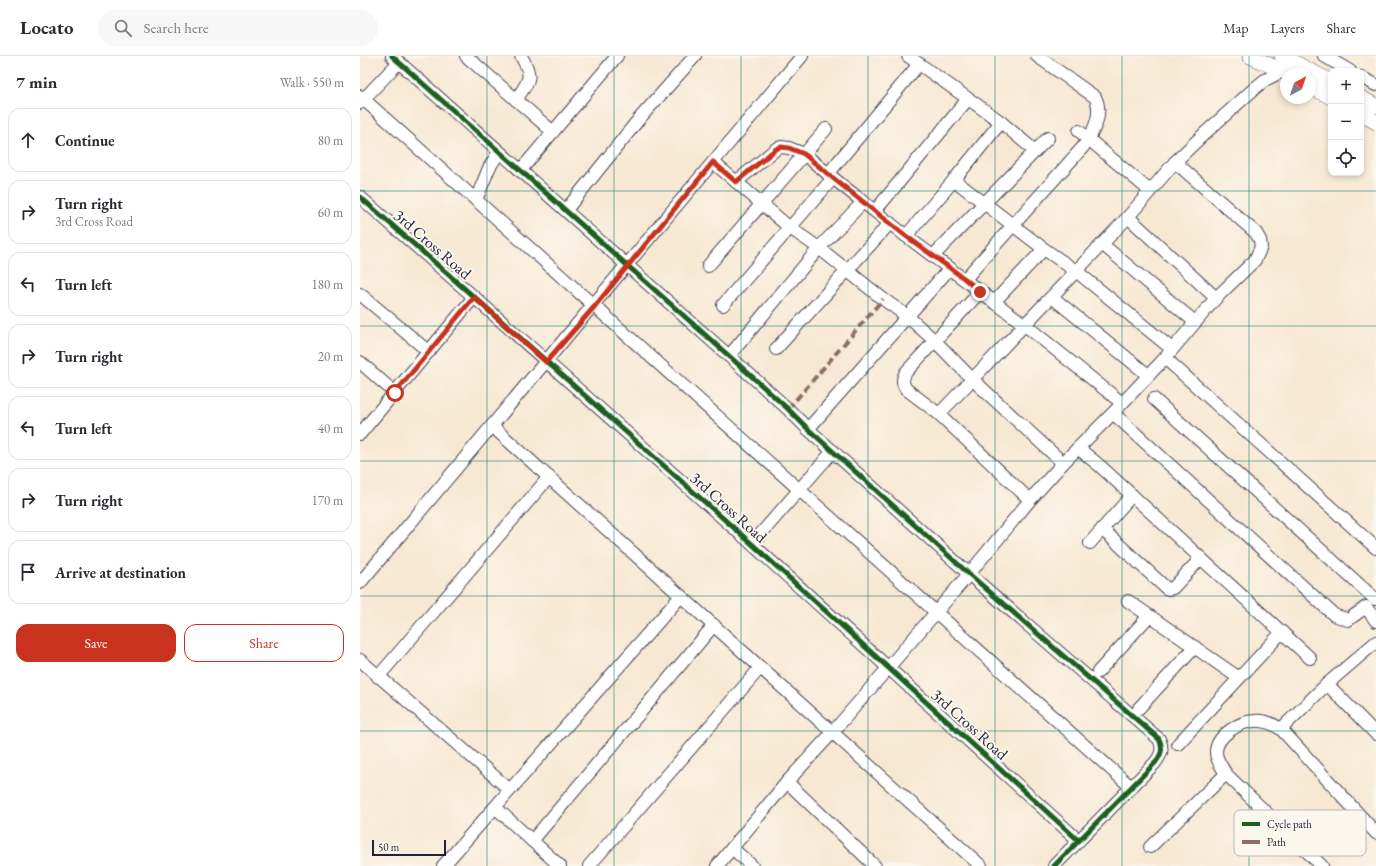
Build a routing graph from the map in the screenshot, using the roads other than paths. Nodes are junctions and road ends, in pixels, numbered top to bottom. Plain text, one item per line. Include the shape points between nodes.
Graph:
1 (466, 56) edge
2 (521, 56) edge
3 (617, 56) edge
4 (695, 56) edge
5 (802, 56) edge
6 (908, 56) edge
7 (1037, 56) edge
8 (1250, 56) edge
9 (1324, 56) edge
10 (396, 59) edge
11 (1285, 63) edge
12 (919, 64) junction
13 (1345, 68) edge
14 (1364, 79) edge
15 (1328, 81) edge
16 (1376, 85) edge
17 (1316, 89) edge
18 (1328, 95) edge
19 (968, 99) junction
20 (361, 100) edge
21 (516, 100) junction
22 (1364, 100) edge
23 (1376, 106) edge
24 (1364, 116) edge
25 (1001, 122) junction
26 (1376, 122) edge
27 (826, 129) dead end
28 (1079, 130) dead end
29 (553, 132) junction
30 (1048, 138) dead end
31 (1088, 139) junction
32 (1035, 151) junction
33 (499, 152) junction
34 (804, 154) junction
35 (713, 162) junction
36 (1175, 162) junction
37 (520, 171) junction
38 (830, 176) junction
39 (954, 180) junction
40 (736, 182) junction
41 (1150, 191) junction
42 (360, 197) edge
43 (476, 200) junction
44 (863, 202) junction
45 (985, 203) junction
46 (762, 204) junction
47 (566, 210) junction
48 (876, 211) junction
49 (1128, 217) junction
50 (890, 223) junction
51 (1014, 225) junction
52 (790, 228) junction
53 (906, 236) junction
54 (1102, 244) junction
55 (819, 248) junction
56 (1044, 249) junction
57 (933, 256) junction
58 (627, 265) junction
59 (708, 266) dead end
60 (950, 268) junction
61 (847, 271) junction
62 (1076, 271) junction
63 (965, 279) junction
64 (980, 292) junction
65 (360, 294) edge
66 (474, 297) junction
67 (1052, 297) junction
68 (1216, 298) junction
69 (994, 302) junction
70 (373, 305) junction
71 (723, 305) dead end
72 (595, 306) junction
73 (360, 307) edge
74 (907, 316) junction
75 (1195, 322) junction
76 (1025, 325) junction
77 (935, 341) junction
78 (776, 349) dead end
79 (429, 352) junction
80 (1168, 353) junction
81 (729, 356) junction
82 (360, 362) edge
83 (546, 362) junction
84 (1148, 375) junction
85 (972, 379) junction
86 (395, 393) junction
87 (1154, 400) dead end
88 (1122, 403) junction
89 (1113, 413) junction
90 (939, 414) junction
91 (492, 427) junction
92 (808, 429) junction
93 (361, 430) edge
94 (1078, 448) junction
95 (834, 451) junction
96 (1063, 463) junction
97 (549, 478) junction
98 (800, 491) junction
99 (1132, 495) junction
100 (1030, 500) junction
101 (1102, 529) junction
102 (1090, 543) dead end
103 (752, 544) junction
104 (1376, 548) edge
105 (1200, 558) junction
106 (970, 574) junction
107 (360, 583) edge
108 (681, 596) junction
109 (1376, 599) edge
110 (1128, 601) dead end
111 (1366, 607) junction
112 (936, 612) junction
113 (1149, 616) junction
114 (1376, 621) edge
115 (714, 625) junction
116 (1282, 632) junction
117 (1376, 642) edge
118 (1195, 647) junction
119 (1310, 658) dead end
120 (360, 660) edge
121 (760, 668) junction
122 (888, 668) junction
123 (1098, 672) dead end
124 (378, 677) junction
125 (1239, 678) junction
126 (1326, 684) junction
127 (1139, 708) dead end
128 (1281, 729) junction
129 (832, 733) junction
130 (1376, 734) edge
131 (1178, 744) dead end
132 (1226, 774) junction
133 (787, 782) junction
134 (1131, 787) junction
135 (510, 790) junction
136 (496, 808) junction
137 (1264, 810) edge
138 (1355, 810) edge
139 (1366, 822) edge
140 (1376, 833) edge
141 (1078, 840) junction
142 (532, 841) junction
143 (1150, 847) dead end
144 (732, 848) junction
145 (1312, 856) edge
146 (443, 866) edge
147 (560, 866) edge
148 (589, 866) edge
149 (717, 866) edge
150 (752, 866) edge
151 (875, 866) edge
152 (981, 866) edge
153 (1054, 866) edge
154 (1322, 866) edge

1 - 21 street
2 - 21 street via 530,76
3 - 29 street
4 - 47 street via 639,119
5 - 35 street
6 - 12 street
7 - 31 street via 1095,97 1099,104 1099,113
8 - 11 main road
9 - 13 street
10 - 20 street
10 - 33 street
11 - 15 main road
11 - 36 street
12 - 19 street
12 - 38 street
14 - 16 street
17 - 18 main road
19 - 25 street
19 - 48 street
20 - 43 street
21 - 29 street
22 - 23 main road
24 - 26 main road
25 - 32 street
25 - 39 street
27 - 34 street
28 - 31 street
29 - 37 street
30 - 32 street
31 - 41 street
31 - 51 street
32 - 45 street
33 - 37 street
33 - 43 street via 489,168
34 - 38 street
34 - 40 street via 789,148 776,149
34 - 46 street
35 - 40 street
35 - 58 street
36 - 41 street
36 - 68 street via 1256,233 1260,240 1261,247 1255,260
37 - 47 street
38 - 44 street
38 - 52 street
39 - 45 street
39 - 53 street
40 - 46 street
41 - 49 street
42 - 66 street, 3rd Cross Road
43 - 72 street
44 - 48 street
44 - 55 street
45 - 51 street
45 - 57 street
46 - 52 street
46 - 59 street
47 - 58 street
48 - 50 street
49 - 54 street
49 - 68 street
50 - 53 street
50 - 61 street
51 - 56 street
51 - 63 street
52 - 55 street
52 - 71 street
53 - 57 street
54 - 62 street
54 - 75 street
55 - 61 street
55 - 81 street
56 - 62 street
56 - 69 street
57 - 60 street
58 - 72 street
58 - 81 street
60 - 63 street
60 - 74 street
61 - 74 street
61 - 78 street
62 - 67 street
62 - 80 street
63 - 64 street
64 - 69 street
64 - 77 street
65 - 70 street
66 - 79 street
66 - 83 street, 3rd Cross Road
67 - 76 street
67 - 84 street
68 - 75 street
69 - 76 street
70 - 73 street
70 - 79 street
72 - 83 street
72 - 98 street
74 - 77 street
74 - 92 street
75 - 80 street
76 - 85 street
76 - 88 street
77 - 85 street
77 - 90 street via 906,372 902,381 906,389
79 - 86 street
80 - 84 street
80 - 104 street
81 - 92 street
82 - 86 street
83 - 91 street
83 - 103 street, 3rd Cross Road
84 - 88 street
85 - 90 street
85 - 96 street
86 - 93 street
87 - 109 street
88 - 89 street
89 - 94 street
89 - 111 street via 1334,614 1348,620
90 - 100 street
91 - 97 street
91 - 107 street
92 - 95 street
94 - 96 street
94 - 99 street
95 - 98 street
95 - 106 street
96 - 100 street
97 - 108 street
97 - 124 street
98 - 103 street
98 - 112 street
99 - 101 street
99 - 105 street
100 - 106 street
101 - 102 street
101 - 105 street via 1169,589 1173,588
103 - 122 street, 3rd Cross Road
105 - 116 street
106 - 112 street
106 - 134 street via 1159,739 1162,744 1160,757
108 - 115 street
108 - 135 street
109 - 111 street
110 - 113 street
111 - 114 street
112 - 122 street
112 - 134 street
113 - 118 street
113 - 123 street
115 - 121 street
115 - 142 street
116 - 119 street
116 - 125 street
117 - 126 street
118 - 125 street
118 - 127 street
120 - 124 street
121 - 129 street
121 - 148 street
122 - 129 street
122 - 141 street, 3rd Cross Road
124 - 135 street
125 - 131 street
126 - 128 street
126 - 130 street
128 - 132 street via 1274,724 1255,720 1243,723 1222,737 1218,743 1216,757
128 - 138 street
129 - 133 street
129 - 152 street
132 - 137 street
132 - 143 street
133 - 144 street
133 - 151 street
134 - 141 street
135 - 136 street
136 - 142 street
136 - 146 street
139 - 140 street
141 - 153 street
142 - 147 street
144 - 149 street
144 - 150 street
145 - 154 street

